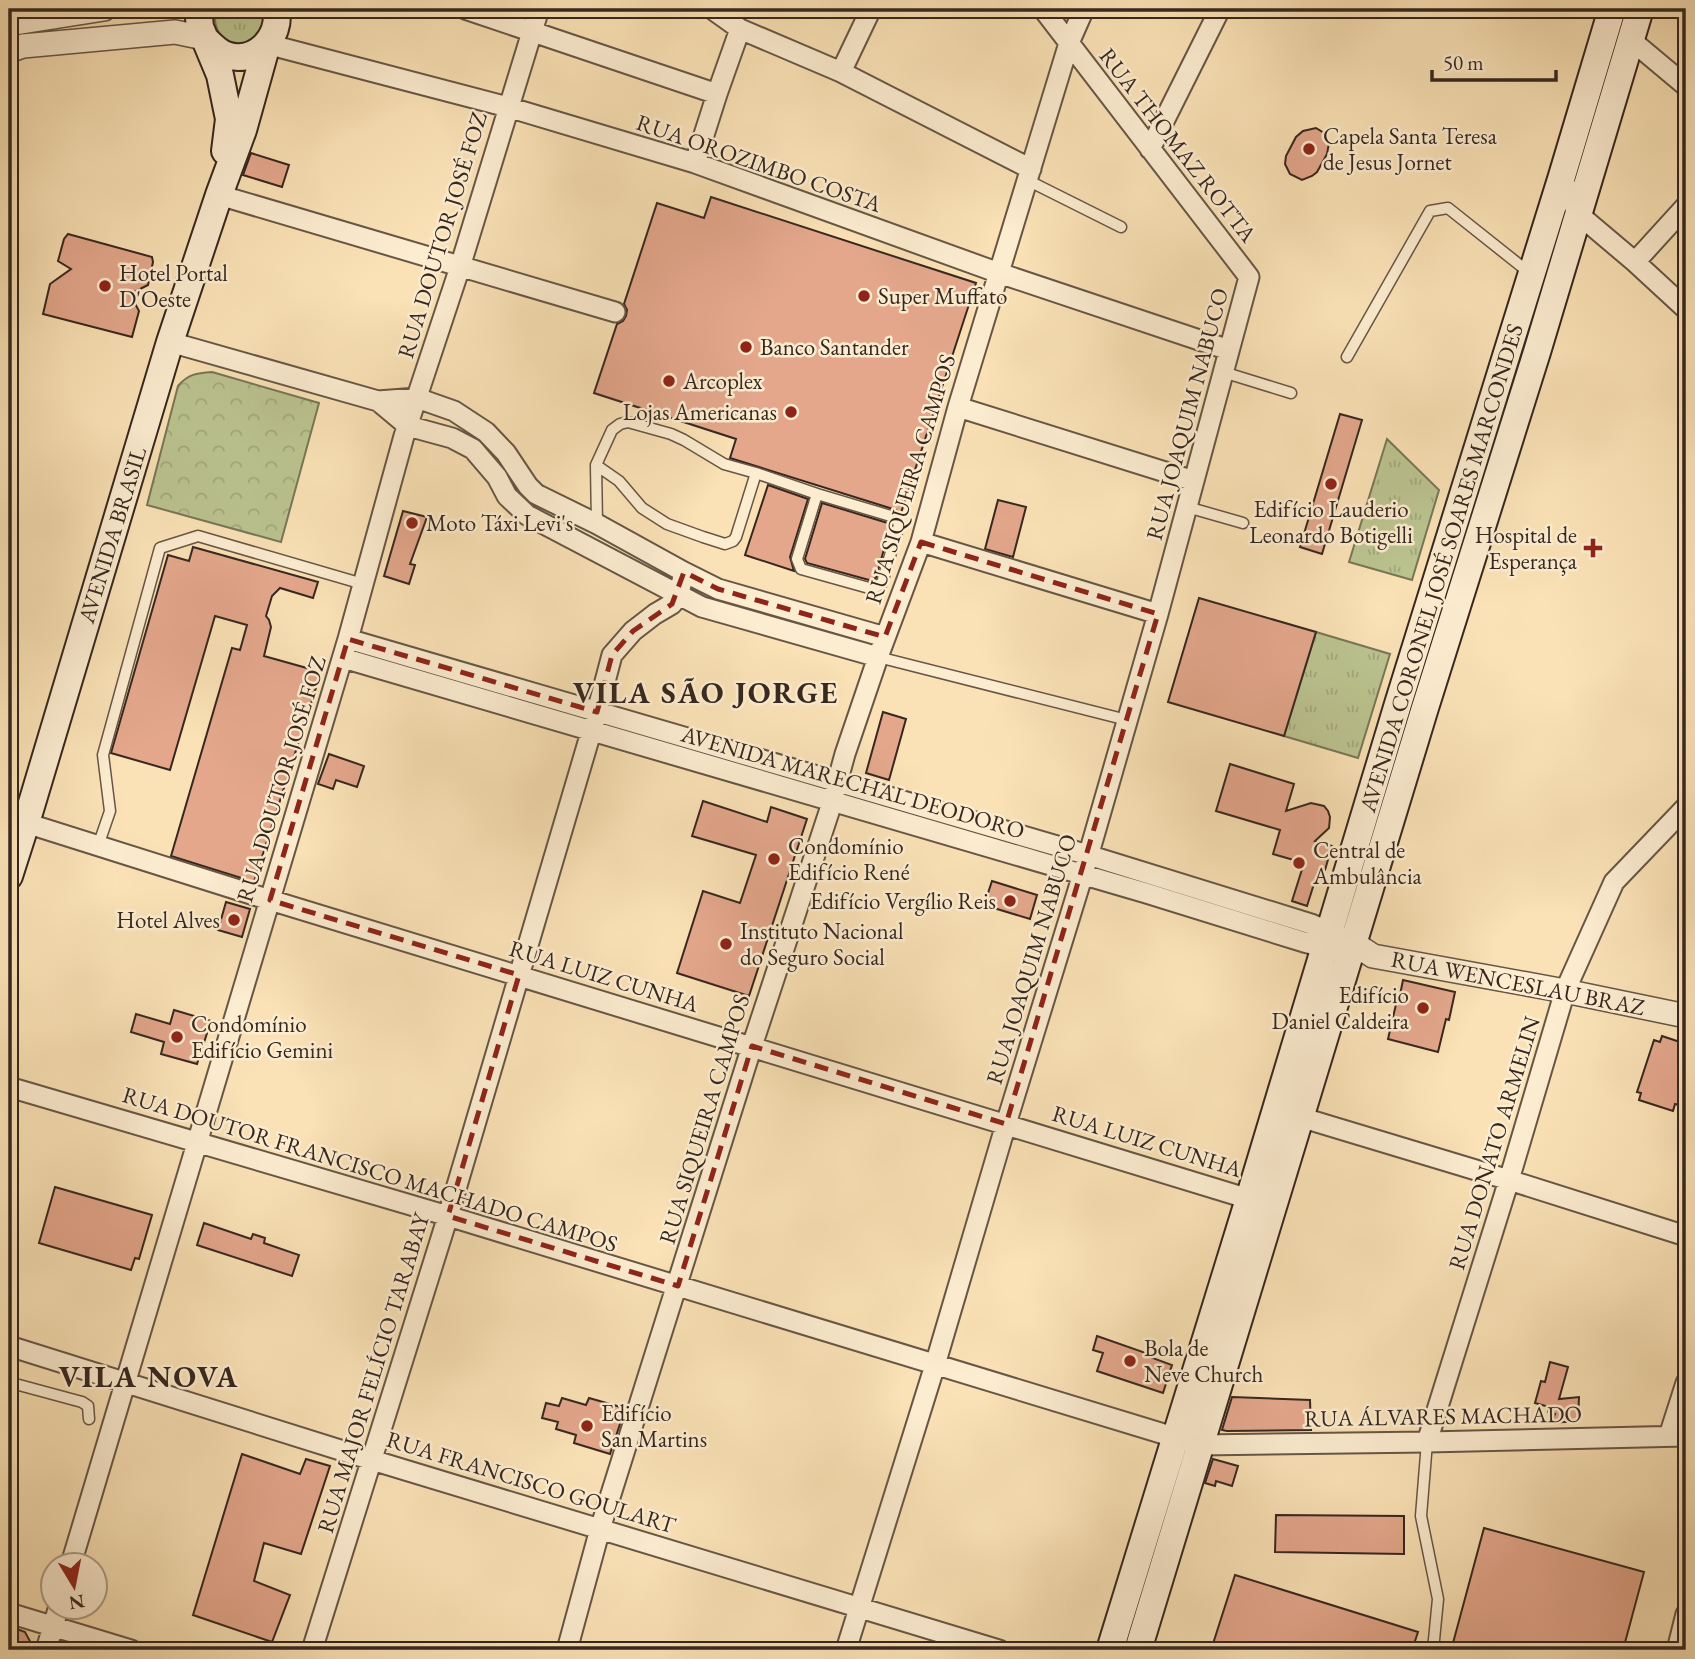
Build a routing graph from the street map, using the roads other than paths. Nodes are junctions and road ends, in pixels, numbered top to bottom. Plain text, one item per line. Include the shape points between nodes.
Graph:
1 (104, 9) edge
2 (465, 9) edge
3 (539, 9) edge
4 (871, 9) edge
5 (1043, 9) edge
6 (1084, 9) edge
7 (1220, 9) edge
8 (1612, 9) edge
9 (1640, 9) edge
10 (716, 10) edge
11 (197, 21) edge
12 (275, 21) edge
13 (9, 24) edge
14 (740, 29) junction
15 (533, 30) junction
16 (1630, 40) junction
17 (1069, 43) junction
18 (9, 51) edge
19 (841, 72) junction
20 (1686, 86) edge
21 (717, 94) junction
22 (508, 107) junction
23 (1150, 149) junction
24 (695, 163) junction
25 (1029, 174) junction
26 (1562, 176) junction
27 (219, 195) junction
28 (1686, 206) edge
29 (1577, 213) junction
30 (1121, 227) dead end
31 (1635, 262) junction
32 (460, 267) junction
33 (999, 273) junction
34 (1531, 274) junction
35 (1249, 278) joint
36 (1686, 309) edge
37 (615, 312) dead end
38 (170, 342) junction
39 (1228, 350) junction
40 (1347, 357) dead end
41 (1223, 372) junction
42 (1291, 393) dead end
43 (417, 398) junction
44 (378, 401) junction
45 (958, 407) junction
46 (408, 426) junction
47 (596, 465) junction
48 (756, 473) junction
49 (1194, 481) junction
50 (817, 494) junction
51 (1187, 507) junction
52 (1244, 523) dead end
53 (597, 524) junction
54 (921, 542) junction
55 (684, 572) junction
56 (363, 584) junction
57 (679, 594) junction
58 (1158, 614) junction
59 (886, 637) junction
60 (346, 648) junction
61 (1414, 652) junction
62 (878, 657) junction
63 (1440, 661) junction
64 (1398, 704) junction
65 (1424, 711) junction
66 (1127, 720) junction
67 (594, 721) junction
68 (835, 791) junction
69 (1686, 807) edge
70 (26, 823) junction
71 (98, 846) junction
72 (1088, 855) junction
73 (1083, 874) junction
74 (9, 876) edge
75 (270, 900) junction
76 (1340, 944) junction
77 (519, 975) junction
78 (1565, 990) junction
79 (1686, 1016) edge
80 (752, 1046) junction
81 (9, 1087) edge
82 (1300, 1117) junction
83 (1006, 1124) junction
84 (197, 1143) junction
85 (1509, 1180) junction
86 (1254, 1212) junction
87 (447, 1216) junction
88 (1686, 1236) edge
89 (678, 1286) junction
90 (9, 1346) edge
91 (935, 1365) junction
92 (126, 1383) junction
93 (1686, 1383) edge
94 (19, 1385) dead end
95 (89, 1419) dead end
96 (1678, 1436) edge
97 (1188, 1441) junction
98 (1427, 1442) junction
99 (372, 1460) junction
100 (600, 1529) junction
101 (75, 1550) edge
102 (859, 1607) junction
103 (9, 1613) edge
104 (1686, 1614) edge
105 (55, 1620) edge
106 (53, 1626) junction
107 (46, 1650) edge
108 (131, 1650) edge
109 (312, 1650) edge
110 (567, 1650) edge
111 (846, 1650) edge
112 (999, 1650) edge
113 (1110, 1650) edge
114 (1138, 1650) edge
115 (1433, 1650) edge
116 (1677, 1650) edge

1 - 13 street
2 - 15 street
3 - 15 street, RUA DOUTOR JOSÉ FOZ
4 - 19 street
5 - 17 street, RUA THOMAZ ROTTA
6 - 17 street, RUA SIQUEIRA CAMPOS
7 - 23 street
8 - 26 main road, AVENIDA CORONEL JOSÉ SOARES MARCONDES
9 - 16 main road, AVENIDA CORONEL JOSÉ SOARES MARCONDES
10 - 14 street
11 - 12 main road via 215,49 234,57 258,52
11 - 18 street via 175,32
11 - 27 main road via 220,75 229,119
12 - 22 street, RUA OROZIMBO COSTA
12 - 27 main road
14 - 19 street
14 - 21 street
15 - 21 street
15 - 22 street, RUA DOUTOR JOSÉ FOZ
16 - 20 street
16 - 29 main road, AVENIDA CORONEL JOSÉ SOARES MARCONDES
17 - 23 street, RUA THOMAZ ROTTA
17 - 25 street, RUA SIQUEIRA CAMPOS
19 - 25 street
21 - 24 street
22 - 24 street, RUA OROZIMBO COSTA
22 - 32 street, RUA DOUTOR JOSÉ FOZ
23 - 35 street, RUA THOMAZ ROTTA
24 - 33 street, RUA OROZIMBO COSTA
25 - 30 lane
25 - 33 street, RUA SIQUEIRA CAMPOS
26 - 29 street
26 - 34 main road, AVENIDA CORONEL JOSÉ SOARES MARCONDES
27 - 32 street
27 - 38 main road, AVENIDA BRASIL
28 - 31 street
29 - 31 street
29 - 63 main road, AVENIDA CORONEL JOSÉ SOARES MARCONDES
31 - 36 street
32 - 37 street
32 - 43 street, RUA DOUTOR JOSÉ FOZ
33 - 39 street, RUA OROZIMBO COSTA
33 - 45 street, RUA SIQUEIRA CAMPOS
34 - 40 lane via 1448,208 1430,211
34 - 61 main road, AVENIDA CORONEL JOSÉ SOARES MARCONDES
35 - 39 street, RUA JOAQUIM NABUCO
38 - 44 street
38 - 70 main road, AVENIDA BRASIL
39 - 41 street, RUA JOAQUIM NABUCO
41 - 42 lane
41 - 49 street, RUA JOAQUIM NABUCO
43 - 44 street
43 - 46 street, RUA DOUTOR JOSÉ FOZ
43 - 53 street via 454,411 486,432 536,494
44 - 46 street
45 - 49 street
45 - 54 street, RUA SIQUEIRA CAMPOS
46 - 56 street, RUA DOUTOR JOSÉ FOZ
46 - 57 street via 452,438 472,449 527,515
47 - 48 lane via 612,430 628,422 671,434 724,464
47 - 48 lane via 619,481 642,508 667,524 725,544 736,537
47 - 53 lane
48 - 50 lane
49 - 51 street, RUA JOAQUIM NABUCO
50 - 50 lane via 897,520 882,583 869,588 801,569 797,559
51 - 52 lane
51 - 58 street, RUA JOAQUIM NABUCO
53 - 55 street
54 - 58 street
54 - 59 street, RUA SIQUEIRA CAMPOS
55 - 57 street
55 - 59 street via 718,589
56 - 60 street, RUA DOUTOR JOSÉ FOZ
56 - 71 lane via 198,536 160,548 103,755 110,811
57 - 62 street via 702,607
57 - 67 street, RUA MAJOR FELÍCIO TARABAY via 673,604 633,631 612,655
58 - 66 street, RUA JOAQUIM NABUCO
59 - 62 street, RUA SIQUEIRA CAMPOS
60 - 67 street, AVENIDA MARECHAL DEODORO
60 - 75 street, RUA DOUTOR JOSÉ FOZ
61 - 63 lane
61 - 64 main road, AVENIDA CORONEL JOSÉ SOARES MARCONDES
62 - 66 lane
62 - 68 street, RUA SIQUEIRA CAMPOS
63 - 65 main road, AVENIDA CORONEL JOSÉ SOARES MARCONDES
64 - 65 lane
64 - 76 main road, AVENIDA CORONEL JOSÉ SOARES MARCONDES
65 - 76 main road, AVENIDA CORONEL JOSÉ SOARES MARCONDES
66 - 72 street, RUA JOAQUIM NABUCO
67 - 68 street, AVENIDA MARECHAL DEODORO
67 - 77 street, RUA MAJOR FELÍCIO TARABAY
68 - 72 street, AVENIDA MARECHAL DEODORO
68 - 73 street, AVENIDA MARECHAL DEODORO
68 - 80 street, RUA SIQUEIRA CAMPOS
69 - 78 street, RUA DONATO ARMELIN via 1614,882
70 - 71 street, RUA LUIZ CUNHA
70 - 74 main road, AVENIDA BRASIL
71 - 75 street, RUA LUIZ CUNHA
72 - 73 street, RUA JOAQUIM NABUCO
72 - 76 street, AVENIDA MARECHAL DEODORO via 1298,920
73 - 76 street, AVENIDA MARECHAL DEODORO
73 - 83 street, RUA JOAQUIM NABUCO
75 - 77 street, RUA LUIZ CUNHA
75 - 84 street, RUA DOUTOR JOSÉ FOZ
76 - 78 street, RUA WENCESLAU BRAZ via 1373,956
76 - 82 main road, AVENIDA CORONEL JOSÉ SOARES MARCONDES
76 - 86 main road, AVENIDA CORONEL JOSÉ SOARES MARCONDES
77 - 80 street, RUA LUIZ CUNHA
77 - 87 street, RUA MAJOR FELÍCIO TARABAY
78 - 79 street, RUA WENCESLAU BRAZ
78 - 85 street, RUA DONATO ARMELIN
80 - 83 street, RUA LUIZ CUNHA
80 - 89 street, RUA SIQUEIRA CAMPOS
81 - 84 street, RUA DOUTOR FRANCISCO MACHADO CAMPOS
82 - 85 street
82 - 86 main road, AVENIDA CORONEL JOSÉ SOARES MARCONDES
83 - 86 street, RUA LUIZ CUNHA
83 - 91 street, RUA JOAQUIM NABUCO
84 - 87 street, RUA DOUTOR FRANCISCO MACHADO CAMPOS
84 - 92 street, RUA DOUTOR JOSÉ FOZ
85 - 88 street
85 - 98 street, RUA DONATO ARMELIN
86 - 97 main road, AVENIDA CORONEL JOSÉ SOARES MARCONDES
87 - 89 street, RUA DOUTOR FRANCISCO MACHADO CAMPOS
87 - 99 street, RUA MAJOR FELÍCIO TARABAY
89 - 91 street, RUA DOUTOR FRANCISCO MACHADO CAMPOS
89 - 100 street, RUA SIQUEIRA CAMPOS
90 - 92 street, RUA FRANCISCO GOULART
91 - 97 street, RUA DOUTOR FRANCISCO MACHADO CAMPOS
91 - 102 street, RUA JOAQUIM NABUCO
92 - 99 street, RUA FRANCISCO GOULART
92 - 101 street, RUA DOUTOR JOSÉ FOZ
93 - 96 street
94 - 95 lane via 82,1402 88,1406
96 - 98 street, RUA ÁLVARES MACHADO
97 - 98 street, RUA ÁLVARES MACHADO
97 - 113 main road, AVENIDA CORONEL JOSÉ SOARES MARCONDES
97 - 114 main road, AVENIDA CORONEL JOSÉ SOARES MARCONDES
98 - 115 lane via 1421,1516 1438,1599
99 - 100 street, RUA FRANCISCO GOULART
99 - 109 street, RUA MAJOR FELÍCIO TARABAY
100 - 102 street, RUA FRANCISCO GOULART
100 - 110 street, RUA SIQUEIRA CAMPOS
102 - 111 street, RUA JOAQUIM NABUCO
102 - 112 street, RUA FRANCISCO GOULART
103 - 106 street
104 - 116 street
105 - 106 street
106 - 107 street
106 - 108 street

